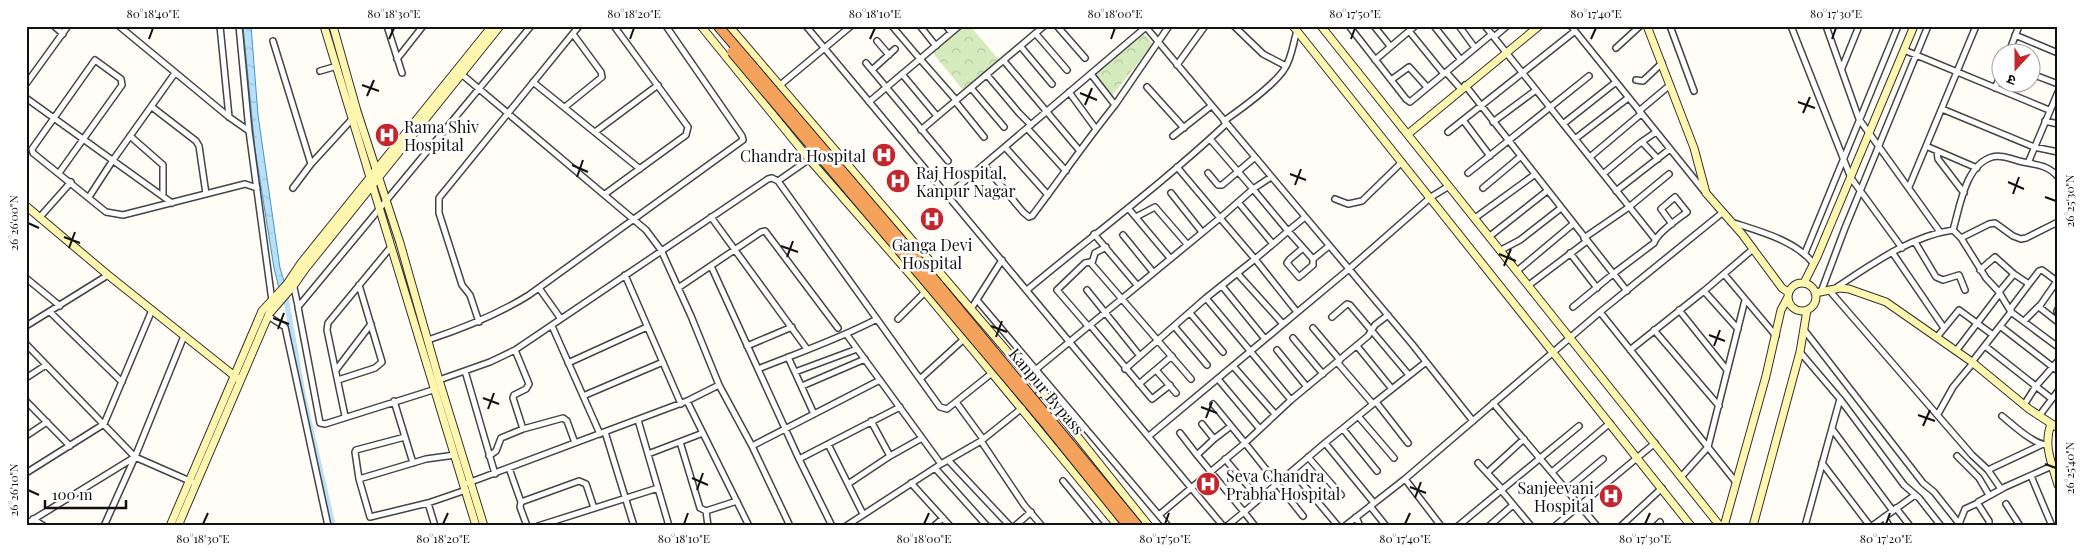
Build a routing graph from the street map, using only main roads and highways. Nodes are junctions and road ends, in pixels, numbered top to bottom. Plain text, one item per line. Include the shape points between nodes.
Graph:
1 (710, 26) edge
2 (718, 26) edge
3 (1128, 526) edge
4 (1138, 526) edge

1 - 3 highway, Kanpur Bypass, bridge
2 - 4 highway, Kanpur Bypass, bridge via 925,268

